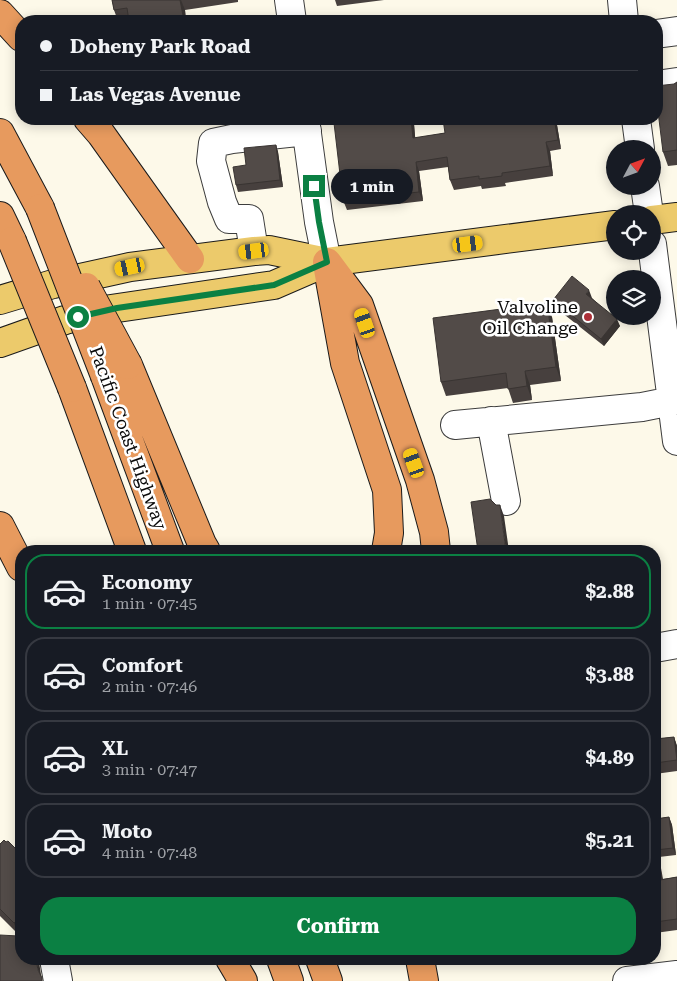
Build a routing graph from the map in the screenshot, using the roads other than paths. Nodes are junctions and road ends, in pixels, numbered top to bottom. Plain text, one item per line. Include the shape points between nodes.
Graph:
1 (289, 0) edge
2 (622, 0) edge
3 (0, 14) edge
4 (291, 15) edge
5 (623, 15) edge
6 (15, 30) edge
7 (677, 31) edge
8 (663, 33) edge
9 (677, 82) edge
10 (663, 84) edge
11 (92, 125) edge
12 (306, 125) edge
13 (637, 125) edge
14 (0, 133) edge
15 (639, 140) edge
16 (0, 216) edge
17 (677, 217) edge
18 (661, 219) edge
19 (606, 226) edge
20 (6, 251) edge
21 (254, 251) junction
22 (190, 260) junction
23 (654, 260) edge
24 (327, 262) junction
25 (0, 300) edge
26 (0, 342) edge
27 (116, 370) junction
28 (674, 401) edge
29 (491, 422) junction
30 (456, 425) dead end
31 (677, 441) edge
32 (506, 501) dead end
33 (0, 526) edge
34 (130, 545) edge
35 (168, 545) edge
36 (203, 545) edge
37 (387, 545) edge
38 (435, 545) edge
39 (15, 555) edge
40 (677, 644) edge
41 (661, 647) edge
42 (55, 965) edge
43 (234, 965) edge
44 (283, 965) edge
45 (322, 965) edge
46 (421, 965) edge
47 (677, 975) edge
48 (58, 981) edge
49 (243, 981) edge
50 (289, 981) edge
51 (328, 981) edge
52 (424, 981) edge
53 (627, 981) edge

1 - 4 street
2 - 5 street
3 - 6 highway
7 - 8 street
9 - 10 street
11 - 22 highway
12 - 21 street via 213,143 212,161 222,202 230,219 249,219
12 - 24 street
13 - 15 street
14 - 27 highway, Pacific Coast Highway, bridge via 40,208
16 - 20 highway, Pacific Coast Highway
17 - 18 main road
19 - 24 main road
20 - 34 highway, Pacific Coast Highway, bridge via 69,380
21 - 22 main road
21 - 24 main road via 269,250
22 - 25 main road via 130,267
23 - 28 street
24 - 26 main road via 274,285 104,310
24 - 37 highway via 345,363 387,490
24 - 38 highway via 359,306 420,480
27 - 35 highway, Pacific Coast Highway
27 - 36 highway
28 - 29 street
28 - 31 street
29 - 30 street
29 - 32 street
33 - 39 highway
40 - 41 street
42 - 48 street
43 - 49 highway
44 - 50 highway
45 - 51 highway
46 - 52 highway
47 - 53 street

